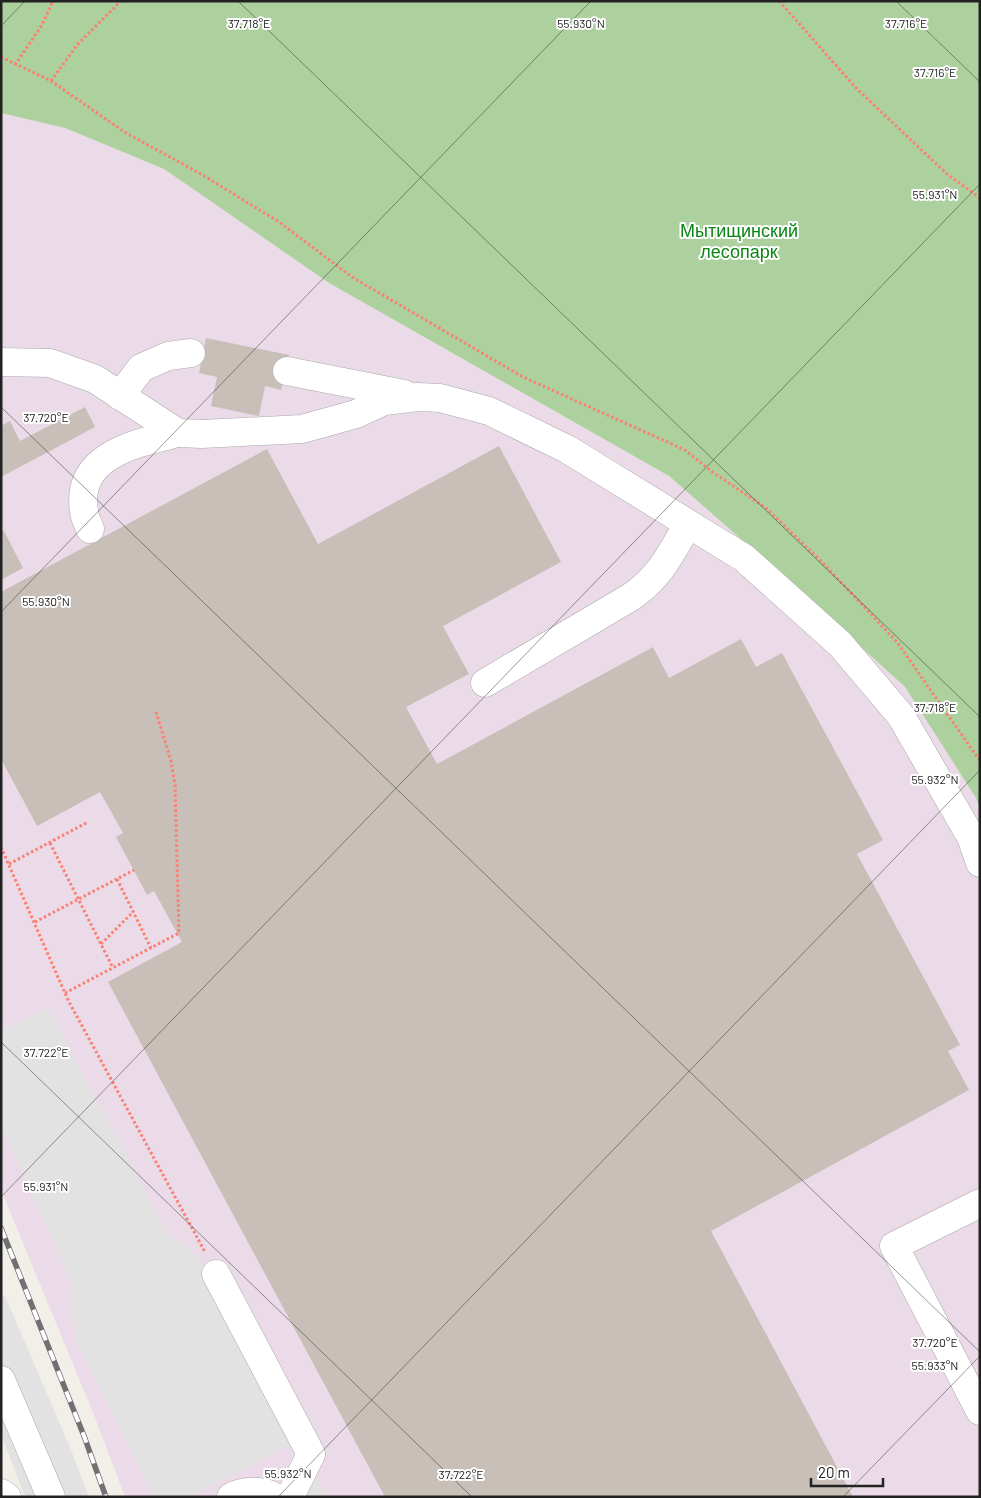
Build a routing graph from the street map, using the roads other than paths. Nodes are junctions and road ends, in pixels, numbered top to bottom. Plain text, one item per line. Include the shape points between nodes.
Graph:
1 (191, 353) dead end
2 (1, 362) edge
3 (287, 371) dead end
4 (120, 396) junction
5 (418, 397) junction
6 (178, 433) junction
7 (688, 524) junction
8 (90, 529) dead end
9 (485, 683) dead end
10 (980, 863) edge
11 (980, 1204) edge
12 (216, 1274) road end
13 (1, 1380) edge
14 (980, 1411) edge
15 (1, 1493) edge
16 (7, 1497) edge
17 (51, 1497) edge
18 (232, 1497) edge
19 (275, 1497) edge
20 (290, 1497) edge

1 - 4 lane via 168,356 141,368
2 - 4 lane via 50,363 96,379
3 - 5 lane
4 - 6 lane
5 - 6 lane via 384,401 356,414 302,429
5 - 7 lane via 440,398 489,411 567,449
6 - 8 lane via 130,445 107,456 87,480 83,493 84,512
7 - 9 lane via 664,567 647,586
7 - 10 lane via 744,558 840,644 901,716 971,837
11 - 14 lane via 894,1246
12 - 20 lane via 311,1454
13 - 17 lane
15 - 16 lane
18 - 19 lane via 254,1492

